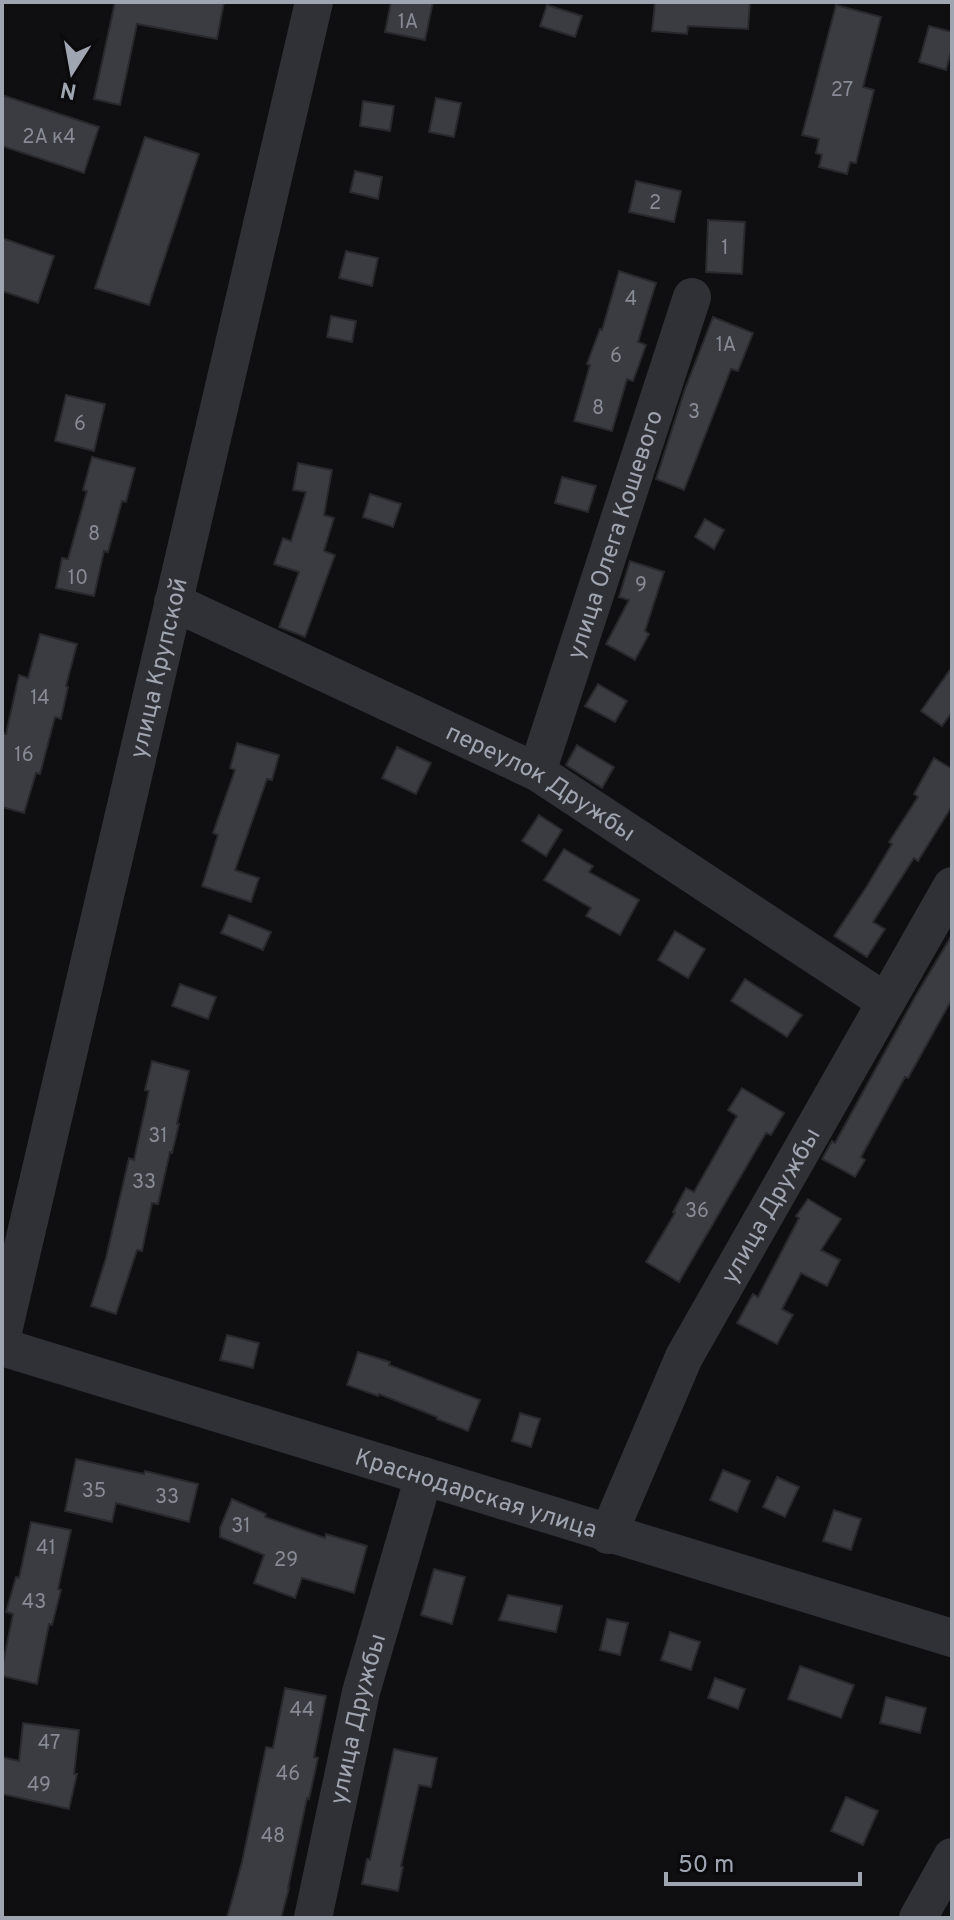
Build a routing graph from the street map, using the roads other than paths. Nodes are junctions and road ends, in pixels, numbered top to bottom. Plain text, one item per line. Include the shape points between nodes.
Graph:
1 (314, 2) edge
2 (692, 297) dead end
3 (173, 602) junction
4 (537, 772) junction
5 (952, 886) edge
6 (886, 1002) junction
7 (2, 1336) edge
8 (2, 1347) edge
9 (424, 1476) junction
10 (608, 1535) junction
11 (952, 1638) edge
12 (952, 1857) edge
13 (313, 1918) edge
14 (918, 1918) edge

1 - 3 street, улица Крупской
2 - 4 street, улица Олега Кошевого
3 - 4 street, переулок Дружбы
3 - 7 street, улица Крупской
4 - 6 street, переулок Дружбы
5 - 6 street, улица Дружбы
6 - 10 street, улица Дружбы via 684,1357
8 - 9 street, Краснодарская улица
9 - 10 street, Краснодарская улица
9 - 13 street, улица Дружбы via 361,1692
10 - 11 street, Краснодарская улица
12 - 14 street

